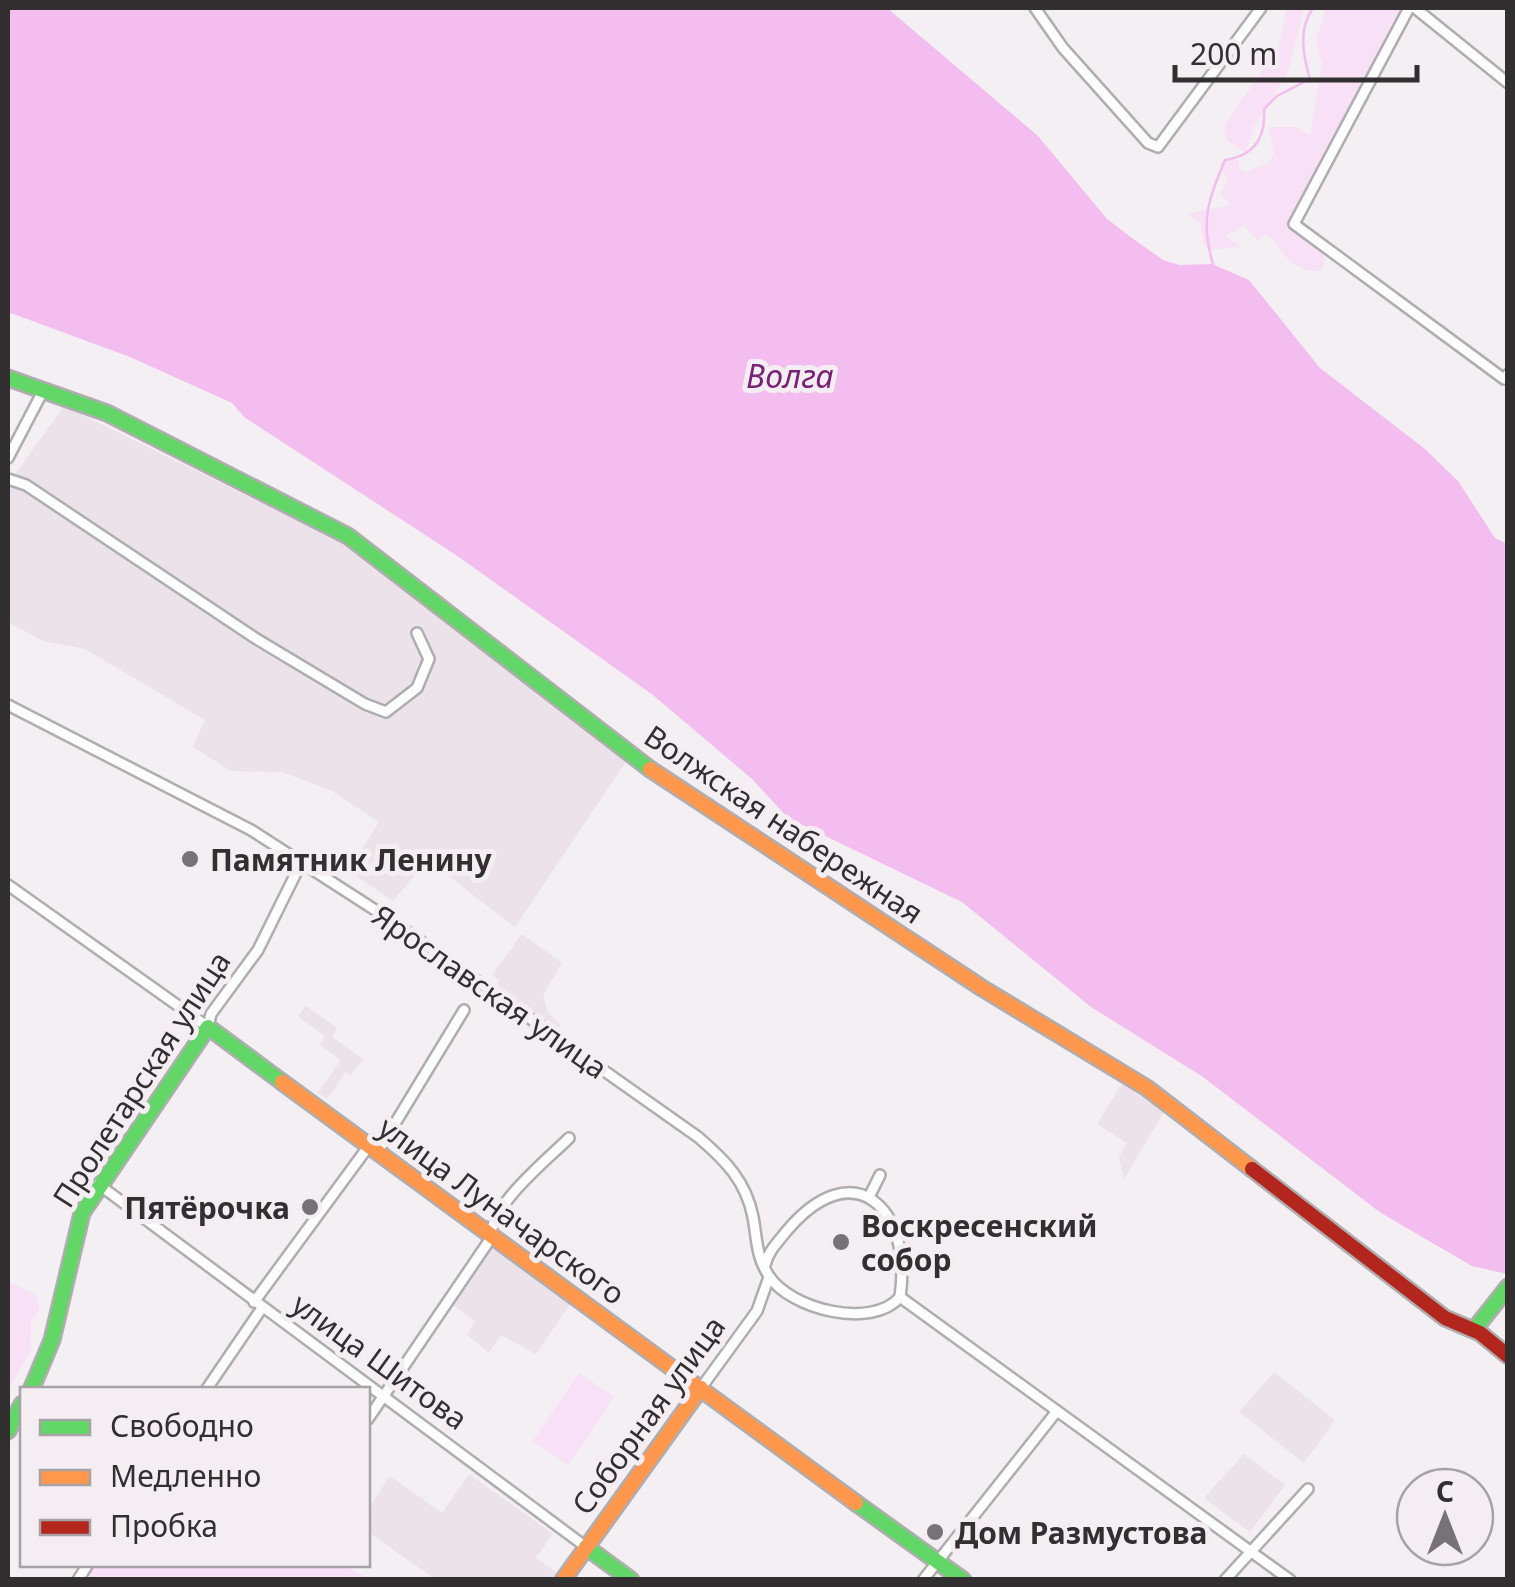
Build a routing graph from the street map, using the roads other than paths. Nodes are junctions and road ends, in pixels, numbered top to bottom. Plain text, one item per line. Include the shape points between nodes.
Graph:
1 (1035, 8) edge
2 (1261, 8) edge
3 (1412, 8) edge
4 (1046, 12) edge
5 (1508, 84) edge
6 (1506, 377) edge
7 (8, 378) edge
8 (43, 391) junction
9 (8, 458) edge
10 (8, 479) edge
11 (417, 633) dead end
12 (8, 705) edge
13 (301, 863) junction
14 (8, 885) edge
15 (464, 1010) dead end
16 (208, 1027) junction
17 (569, 1138) dead end
18 (373, 1150) junction
19 (880, 1175) dead end
20 (98, 1184) junction
21 (869, 1196) junction
22 (491, 1238) junction
23 (767, 1272) junction
24 (1508, 1287) edge
25 (900, 1298) junction
26 (258, 1305) junction
27 (1474, 1330) junction
28 (1508, 1356) edge
29 (32, 1387) edge
30 (208, 1387) edge
31 (369, 1387) edge
32 (370, 1388) edge
33 (701, 1388) junction
34 (382, 1397) junction
35 (20, 1408) edge
36 (1057, 1411) junction
37 (370, 1415) edge
38 (8, 1431) edge
39 (1308, 1489) dead end
40 (586, 1547) junction
41 (1250, 1549) junction
42 (938, 1560) junction
43 (562, 1580) edge
44 (631, 1580) edge
45 (924, 1580) edge
46 (963, 1580) edge
47 (1225, 1580) edge
48 (1290, 1580) edge

1 - 4 street
2 - 4 street via 1158,146 1082,70
3 - 5 street
3 - 6 street via 1294,224
7 - 8 street, Волжская набережная
8 - 9 street
8 - 27 street, Волжская набережная via 147,432 348,536 637,761 966,978 1147,1088 1445,1318
10 - 11 street via 364,704 386,712 417,688 429,659
12 - 13 street, Ярославская улица via 251,830
13 - 16 street, Пролетарская улица via 258,950
13 - 23 street, Ярославская улица via 715,1152 744,1190
14 - 16 street, улица Луначарского
15 - 18 street
16 - 18 street, улица Луначарского
16 - 20 street, Пролетарская улица
17 - 22 street via 499,1211
18 - 22 street, улица Луначарского
18 - 26 street
19 - 21 street
20 - 26 street, улица Шитова
20 - 29 street, Пролетарская улица via 82,1213 52,1340
21 - 23 street, Соборная улица via 832,1197 808,1210 768,1254
21 - 25 street via 894,1224
22 - 33 street, улица Луначарского
22 - 34 street
23 - 25 street via 798,1298 836,1310 874,1312
23 - 33 street, Соборная улица via 757,1311
24 - 27 street
25 - 36 street
26 - 30 street
26 - 31 street, улица Шитова
27 - 28 street, Волжская набережная
32 - 34 street, улица Шитова
33 - 40 street, Соборная улица
33 - 42 street, улица Луначарского
34 - 37 street
34 - 40 street, улица Шитова
35 - 38 street
36 - 41 street
36 - 42 street
39 - 41 street
40 - 43 street, Соборная улица
40 - 44 street, улица Шитова
41 - 47 street
41 - 48 street
42 - 45 street
42 - 46 street, улица Луначарского

